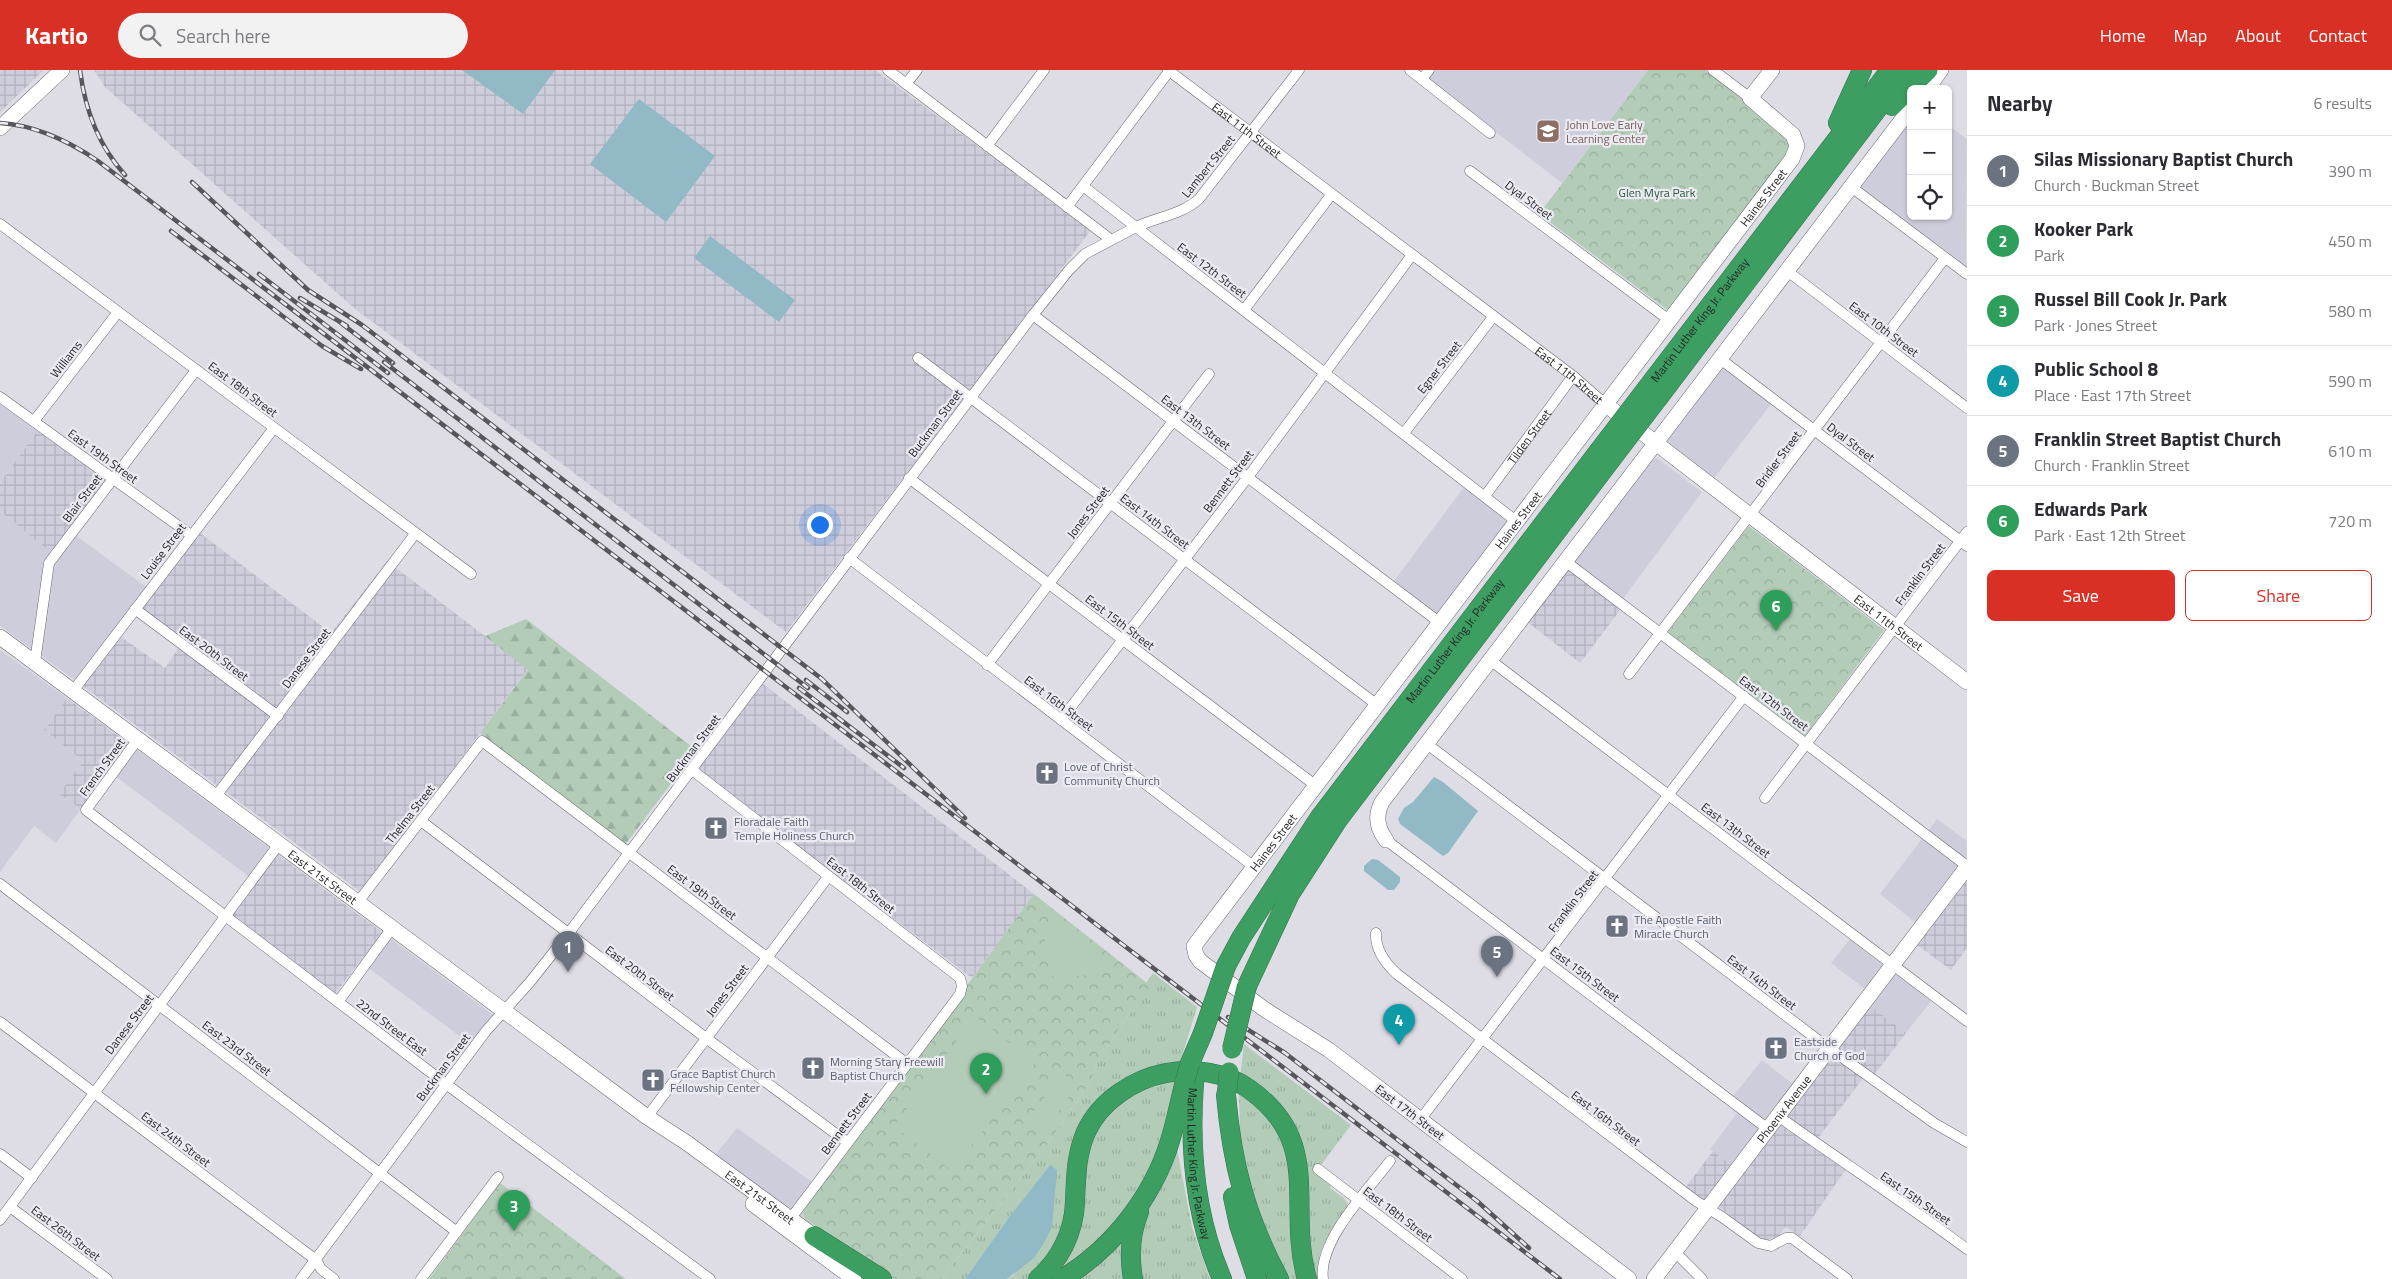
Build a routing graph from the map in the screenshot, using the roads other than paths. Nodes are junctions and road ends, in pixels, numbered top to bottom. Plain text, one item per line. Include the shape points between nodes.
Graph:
1 (62, 70) edge
2 (888, 70) edge
3 (916, 70) edge
4 (1044, 70) edge
5 (1169, 70) edge
6 (1299, 70) edge
7 (1410, 70) edge
8 (1429, 70) edge
9 (1713, 70) edge
10 (1772, 70) edge
11 (1862, 70) edge
12 (1890, 70) edge
13 (1907, 70) edge
14 (1928, 70) edge
15 (1941, 70) edge
16 (1422, 79) junction
17 (906, 84) junction
18 (1929, 85) edge
19 (1750, 98) junction
20 (1907, 113) edge
21 (0, 128) edge
22 (1250, 133) junction
23 (1490, 133) dead end
24 (987, 146) junction
25 (1845, 153) junction
26 (1470, 172) dead end
27 (1083, 186) junction
28 (1850, 186) junction
29 (1332, 195) junction
30 (1794, 195) junction
31 (1067, 207) junction
32 (0, 224) edge
33 (1136, 227) junction
34 (1110, 239) junction
35 (1412, 256) junction
36 (1945, 258) junction
37 (1786, 270) junction
38 (1967, 274) edge
39 (1244, 310) junction
40 (118, 312) junction
41 (1033, 315) junction
42 (1494, 317) junction
43 (1669, 320) junction
44 (1881, 342) junction
45 (918, 358) dead end
46 (1719, 358) junction
47 (196, 370) junction
48 (1325, 372) junction
49 (1209, 374) dead end
50 (1573, 376) junction
51 (1653, 392) junction
52 (0, 397) edge
53 (970, 398) junction
54 (1605, 404) junction
55 (1967, 408) edge
56 (1173, 420) junction
57 (34, 421) junction
58 (274, 428) junction
59 (1815, 431) junction
60 (1404, 433) junction
61 (1655, 443) junction
62 (1604, 457) junction
63 (1248, 476) junction
64 (112, 478) junction
65 (909, 478) junction
66 (1485, 496) junction
67 (1111, 503) junction
68 (1750, 516) junction
69 (1516, 521) junction
70 (1967, 532) edge
71 (415, 534) junction
72 (191, 536) junction
73 (1964, 543) edge
74 (850, 558) junction
75 (1185, 559) junction
76 (1565, 561) junction
77 (471, 574) dead end
78 (1049, 584) junction
79 (135, 609) junction
80 (1439, 622) junction
81 (1895, 627) junction
82 (1661, 633) junction
83 (0, 637) edge
84 (1122, 639) junction
85 (1490, 660) junction
86 (35, 662) junction
87 (987, 665) junction
88 (1629, 674) dead end
89 (1967, 682) edge
90 (73, 691) junction
91 (1744, 696) junction
92 (1376, 704) junction
93 (278, 716) junction
94 (1061, 720) junction
95 (138, 739) junction
96 (482, 741) joint
97 (1427, 744) junction
98 (1806, 744) junction
99 (692, 770) junction
100 (1315, 785) junction
101 (1669, 795) junction
102 (216, 796) junction
103 (1765, 798) dead end
104 (86, 810) joint
105 (420, 821) junction
106 (1386, 840) joint
107 (279, 844) junction
108 (629, 852) junction
109 (1253, 866) junction
110 (1967, 866) edge
111 (828, 877) junction
112 (1606, 878) junction
113 (0, 884) edge
114 (358, 902) junction
115 (225, 916) junction
116 (392, 928) junction
117 (1376, 933) dead end
118 (568, 934) junction
119 (1194, 946) joint
120 (767, 958) junction
121 (1544, 959) junction
122 (1893, 965) junction
123 (962, 986) joint
124 (338, 1002) junction
125 (160, 1004) junction
126 (504, 1011) junction
127 (1967, 1021) edge
128 (0, 1022) edge
129 (706, 1038) junction
130 (1482, 1040) junction
131 (1830, 1047) junction
132 (906, 1064) junction
133 (1191, 1072) junction
134 (446, 1084) junction
135 (94, 1093) junction
136 (1227, 1093) junction
137 (1778, 1116) junction
138 (647, 1118) junction
139 (1420, 1120) junction
140 (1768, 1129) junction
141 (847, 1142) junction
142 (1967, 1142) edge
143 (0, 1154) edge
144 (1390, 1161) dead end
145 (1318, 1169) dead end
146 (380, 1173) junction
147 (498, 1177) dead end
148 (32, 1178) junction
149 (1146, 1192) junction
150 (1360, 1201) junction
151 (10, 1207) junction
152 (1708, 1208) junction
153 (0, 1220) edge
154 (787, 1223) junction
155 (457, 1232) junction
156 (814, 1236) junction
157 (1967, 1249) edge
158 (1675, 1252) junction
159 (316, 1260) junction
160 (107, 1279) edge
161 (301, 1279) edge
162 (334, 1279) edge
163 (421, 1279) edge
164 (710, 1279) edge
165 (854, 1279) edge
166 (872, 1279) edge
167 (882, 1279) edge
168 (1038, 1279) edge
169 (1062, 1279) edge
170 (1133, 1279) edge
171 (1222, 1279) edge
172 (1258, 1279) edge
173 (1279, 1279) edge
174 (1307, 1279) edge
175 (1323, 1279) edge
176 (1462, 1279) edge
177 (1629, 1279) edge
178 (1654, 1279) edge
179 (1702, 1279) edge
180 (1847, 1279) edge

1 - 21 street
2 - 17 street
3 - 17 street
4 - 24 street
5 - 22 street, East 11th Street
5 - 27 street
6 - 22 street, Lambert Street
7 - 16 street
8 - 16 street
9 - 19 street
10 - 19 street
11 - 30 highway via 1844,113
12 - 30 highway, Martin Luther King Jr. Parkway
13 - 25 highway, Martin Luther King Jr. Parkway
14 - 25 highway
15 - 18 street
16 - 23 street
17 - 24 street
19 - 43 street, Haines Street via 1793,135 1796,152
20 - 28 street
22 - 29 street, East 11th Street
22 - 33 street, Lambert Street via 1200,199 1188,209
24 - 31 street
25 - 51 highway, Martin Luther King Jr. Parkway
26 - 43 street, Dyal Street
27 - 31 street
27 - 33 street, East 12th Street
28 - 36 street
28 - 37 street
29 - 35 street, East 11th Street
29 - 39 street
30 - 51 highway, Martin Luther King Jr. Parkway
31 - 34 street
32 - 40 street, East 18th Street
33 - 34 street
33 - 39 street, East 12th Street
34 - 41 street, Buckman Street via 1094,247 1074,264
35 - 42 street, East 11th Street
35 - 48 street, Bennett Street
36 - 38 street
36 - 44 street, Bridier Street
37 - 44 street, East 10th Street
37 - 46 street
39 - 48 street, East 12th Street
40 - 47 street, East 18th Street
40 - 57 street, Williams
41 - 53 street, Buckman Street
41 - 56 street, East 13th Street
42 - 50 street, East 11th Street
42 - 60 street, Egner Street
43 - 54 street, Haines Street
44 - 55 street, East 10th Street
44 - 59 street, Bridier Street
45 - 53 street, East 14th Street
46 - 59 street, Dyal Street
46 - 61 street
47 - 58 street, East 18th Street
47 - 64 street, Blair Street
48 - 60 street, East 12th Street
48 - 63 street, Bennett Street
49 - 56 street, Jones Street
50 - 54 street, East 11th Street
50 - 66 street, Tilden Street
51 - 62 highway, Martin Luther King Jr. Parkway, bridge
52 - 57 street, East 19th Street
53 - 65 street, Buckman Street
53 - 67 street, East 14th Street
54 - 61 street, East 11th Street
54 - 69 street, Haines Street
56 - 63 street, East 13th Street
56 - 67 street, Jones Street
57 - 64 street, East 19th Street
58 - 71 street, East 18th Street
58 - 72 street, Louise Street
59 - 68 street, Bridier Street
59 - 73 street, Dyal Street
60 - 66 street, East 12th Street
61 - 68 street, East 11th Street
61 - 76 street
62 - 133 highway, Martin Luther King Jr. Parkway, bridge via 1320,817 1245,931 1226,966
62 - 136 highway, Martin Luther King Jr. Parkway, bridge via 1337,821 1290,894 1248,986 1232,1049
63 - 75 street, Bennett Street
63 - 80 street, East 13th Street
64 - 72 street, East 19th Street
64 - 86 street, Blair Street via 50,563
65 - 74 street, Buckman Street
65 - 78 street, East 15th Street
66 - 69 street, East 12th Street
67 - 75 street, East 14th Street
67 - 78 street, Jones Street
68 - 81 street, East 11th Street
68 - 82 street, Bridier Street
69 - 80 street, Haines Street
70 - 73 street, Franklin Street
71 - 77 street, East 18th Street
71 - 93 street, Danese Street
72 - 79 street, Louise Street
73 - 81 street, Franklin Street
74 - 87 street, East 16th Street
74 - 99 street, Buckman Street
75 - 84 street, Bennett Street
75 - 92 street, East 14th Street
76 - 82 street, East 12th Street
76 - 85 street
78 - 84 street, East 15th Street
78 - 87 street, Jones Street
79 - 90 street, Louise Street
79 - 93 street, East 20th Street
80 - 92 street, Haines Street
81 - 89 street, East 11th Street
81 - 98 street, Franklin Street
82 - 88 street, Bridier Street
82 - 91 street, East 12th Street
83 - 86 street, East 21st Street
84 - 94 street, Bennett Street
84 - 100 street, East 15th Street
85 - 97 street
85 - 101 street, East 13th Street
86 - 90 street, East 21st Street
87 - 94 street, East 16th Street
90 - 95 street, East 21st Street
91 - 98 street, East 12th Street
91 - 101 street, Franklin Street
92 - 100 street, Haines Street
93 - 102 street, Danese Street
94 - 109 street, East 16th Street
95 - 102 street, East 21st Street
95 - 104 street, French Street
96 - 105 street, Thelma Street
96 - 108 street, East 19th Street
97 - 106 street via 1379,808 1379,828
97 - 112 street, East 14th Street
98 - 103 street, Franklin Street
98 - 110 street, East 12th Street
99 - 108 street, Buckman Street
99 - 111 street, East 18th Street
100 - 109 street, Haines Street
101 - 112 street, Franklin Street
101 - 122 street, East 13th Street
102 - 107 street, East 21st Street
104 - 115 street, 22nd Street East
105 - 114 street, Thelma Street
105 - 118 street, East 20th Street
106 - 121 street, East 15th Street
107 - 114 street, East 21st Street
107 - 115 street, Danese Street
108 - 118 street, Buckman Street
108 - 120 street, East 19th Street
109 - 119 street, Haines Street
110 - 122 street, Phoenix Avenue
111 - 120 street, Jones Street
111 - 123 street, East 18th Street via 960,978
112 - 121 street, Franklin Street
112 - 131 street, East 14th Street
113 - 125 street, East 23rd Street
114 - 116 street, East 21st Street
115 - 124 street, 22nd Street East
115 - 125 street, Danese Street
116 - 124 street
116 - 126 street, East 21st Street
117 - 130 street, East 16th Street via 1377,947 1390,968
118 - 126 street, Buckman Street
118 - 129 street, East 20th Street
119 - 139 street, East 17th Street via 1200,961 1264,1009 1329,1050
120 - 129 street, Jones Street
120 - 132 street, East 19th Street
121 - 130 street, Franklin Street
121 - 140 street, East 15th Street
122 - 127 street, East 13th Street
122 - 131 street, Phoenix Avenue
123 - 132 street, Bennett Street via 960,994
124 - 134 street, 22nd Street East
125 - 135 street, Danese Street
125 - 146 street, East 23rd Street
126 - 134 street, Buckman Street
126 - 138 street, East 21st Street
128 - 135 street, East 24th Street
129 - 138 street, Jones Street
129 - 141 street, East 20th Street
130 - 139 street, Franklin Street
130 - 152 street, East 16th Street
131 - 137 street, Phoenix Avenue
131 - 142 street, East 14th Street via 1934,1123
132 - 141 street, Bennett Street
133 - 149 highway via 1170,1141
133 - 171 highway, Martin Luther King Jr. Parkway via 1195,1178 1206,1234
134 - 146 street, Buckman Street
134 - 164 street, 22nd Street East
135 - 148 street, Danese Street
135 - 159 street, East 24th Street
136 - 172 highway, Martin Luther King Jr. Parkway via 1225,1132 1231,1186 1239,1226
136 - 173 highway via 1231,1148 1241,1187 1255,1230
137 - 140 street, Phoenix Avenue
137 - 157 street, East 15th Street
138 - 154 street, East 21st Street via 686,1154
139 - 177 street, East 17th Street
140 - 152 street, Phoenix Avenue
141 - 154 street, Bennett Street
143 - 148 street
144 - 150 street
145 - 150 street, East 18th Street
146 - 155 street, East 23rd Street
146 - 159 street, Buckman Street
147 - 155 street
148 - 151 street, Danese Street
149 - 169 highway via 1108,1243
149 - 170 highway via 1132,1235
150 - 175 street via 1328,1244
150 - 176 street, East 18th Street
151 - 153 street, Danese Street
151 - 160 street, East 26th Street
152 - 158 street, Phoenix Avenue
152 - 180 street, East 16th Street via 1758,1243 1772,1246 1792,1238
154 - 156 street, East 21st Street
154 - 165 street, East 21st Street
155 - 163 street
156 - 166 street, East 21st Street
156 - 167 highway
158 - 178 street, Phoenix Avenue
158 - 179 street
159 - 161 street, Buckman Street
159 - 162 street, East 24th Street via 321,1269
168 - 174 highway via 1049,1270 1068,1238 1073,1220 1080,1150 1086,1131 1099,1112 1130,1086 1163,1074 1192,1071 1234,1079 1266,1101 1281,1119 1299,1165 1300,1250

